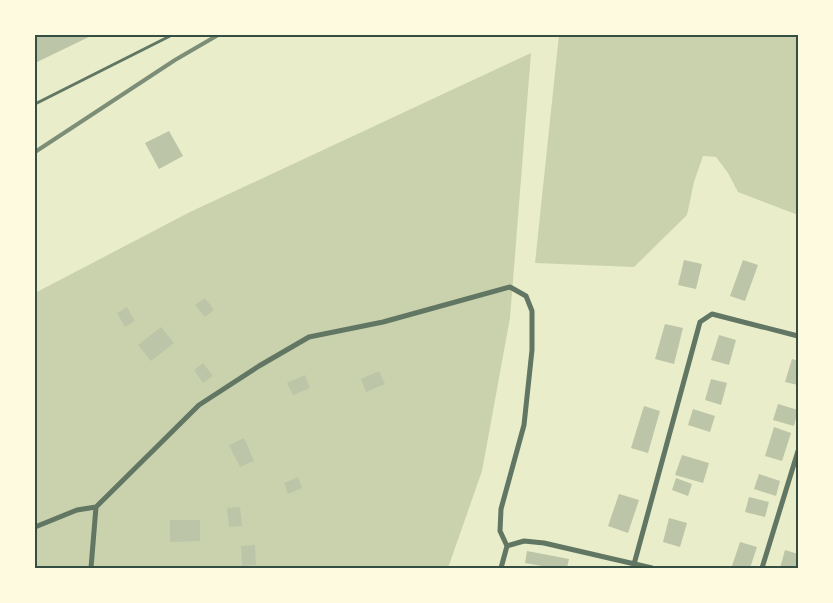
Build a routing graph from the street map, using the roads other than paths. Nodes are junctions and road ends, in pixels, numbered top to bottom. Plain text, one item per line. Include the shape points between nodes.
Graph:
1 (172, 35) edge
2 (35, 104) edge
3 (798, 336) edge
4 (798, 451) edge
5 (792, 471) junction
6 (798, 473) edge
7 (96, 507) junction
8 (35, 526) edge
9 (507, 546) junction
10 (634, 566) edge
11 (91, 568) edge
12 (501, 568) edge
13 (652, 568) edge
14 (762, 568) edge

1 - 2 lane
3 - 10 street via 712,314 700,322
4 - 5 street
5 - 6 street
5 - 14 street
7 - 8 street via 77,510
7 - 9 street via 199,405 309,337 383,322 510,287 526,296 532,311 532,350 524,425 501,510 500,532
7 - 11 street
9 - 10 street via 524,541 544,543
9 - 12 street
10 - 13 street

